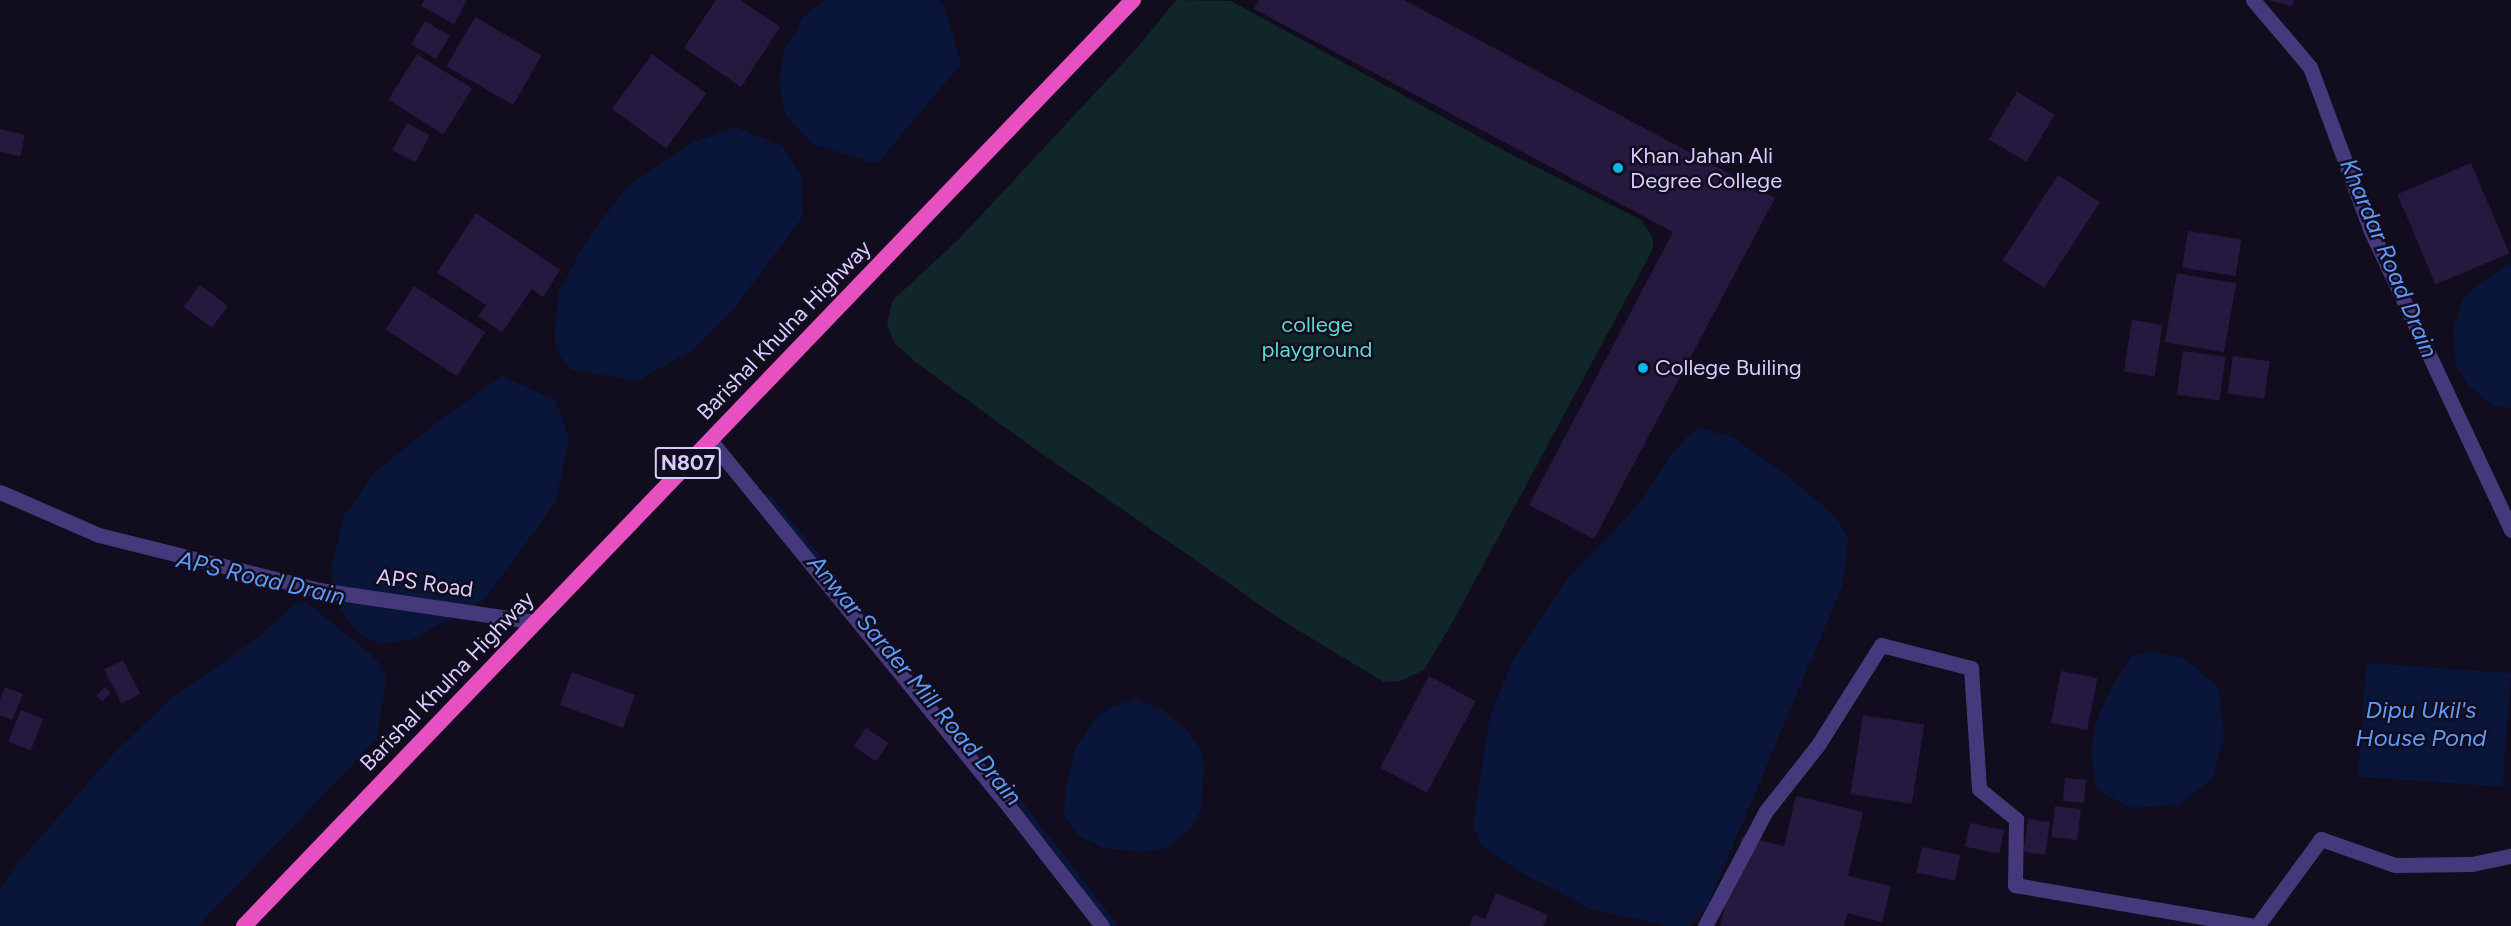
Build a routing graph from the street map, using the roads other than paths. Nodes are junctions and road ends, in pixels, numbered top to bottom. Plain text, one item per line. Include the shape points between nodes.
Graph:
1 (1133, 0) edge
2 (2253, 0) edge
3 (711, 440) junction
4 (0, 492) edge
5 (2511, 530) edge
6 (535, 622) junction
7 (2511, 856) edge
8 (244, 926) edge
9 (1102, 926) edge
10 (1705, 926) edge
11 (2257, 926) edge

1 - 3 highway, Barishal Khulna Highway / N807
2 - 5 street via 2310,67 2371,231
3 - 6 highway, Barishal Khulna Highway / N807
3 - 9 street
4 - 6 street, APS Road via 99,535 319,590
6 - 8 highway, Barishal Khulna Highway / N807
7 - 11 street via 2472,864 2395,865 2321,839
10 - 11 street via 1766,811 1818,745 1881,645 1971,668 1979,789 2016,819 2015,885

